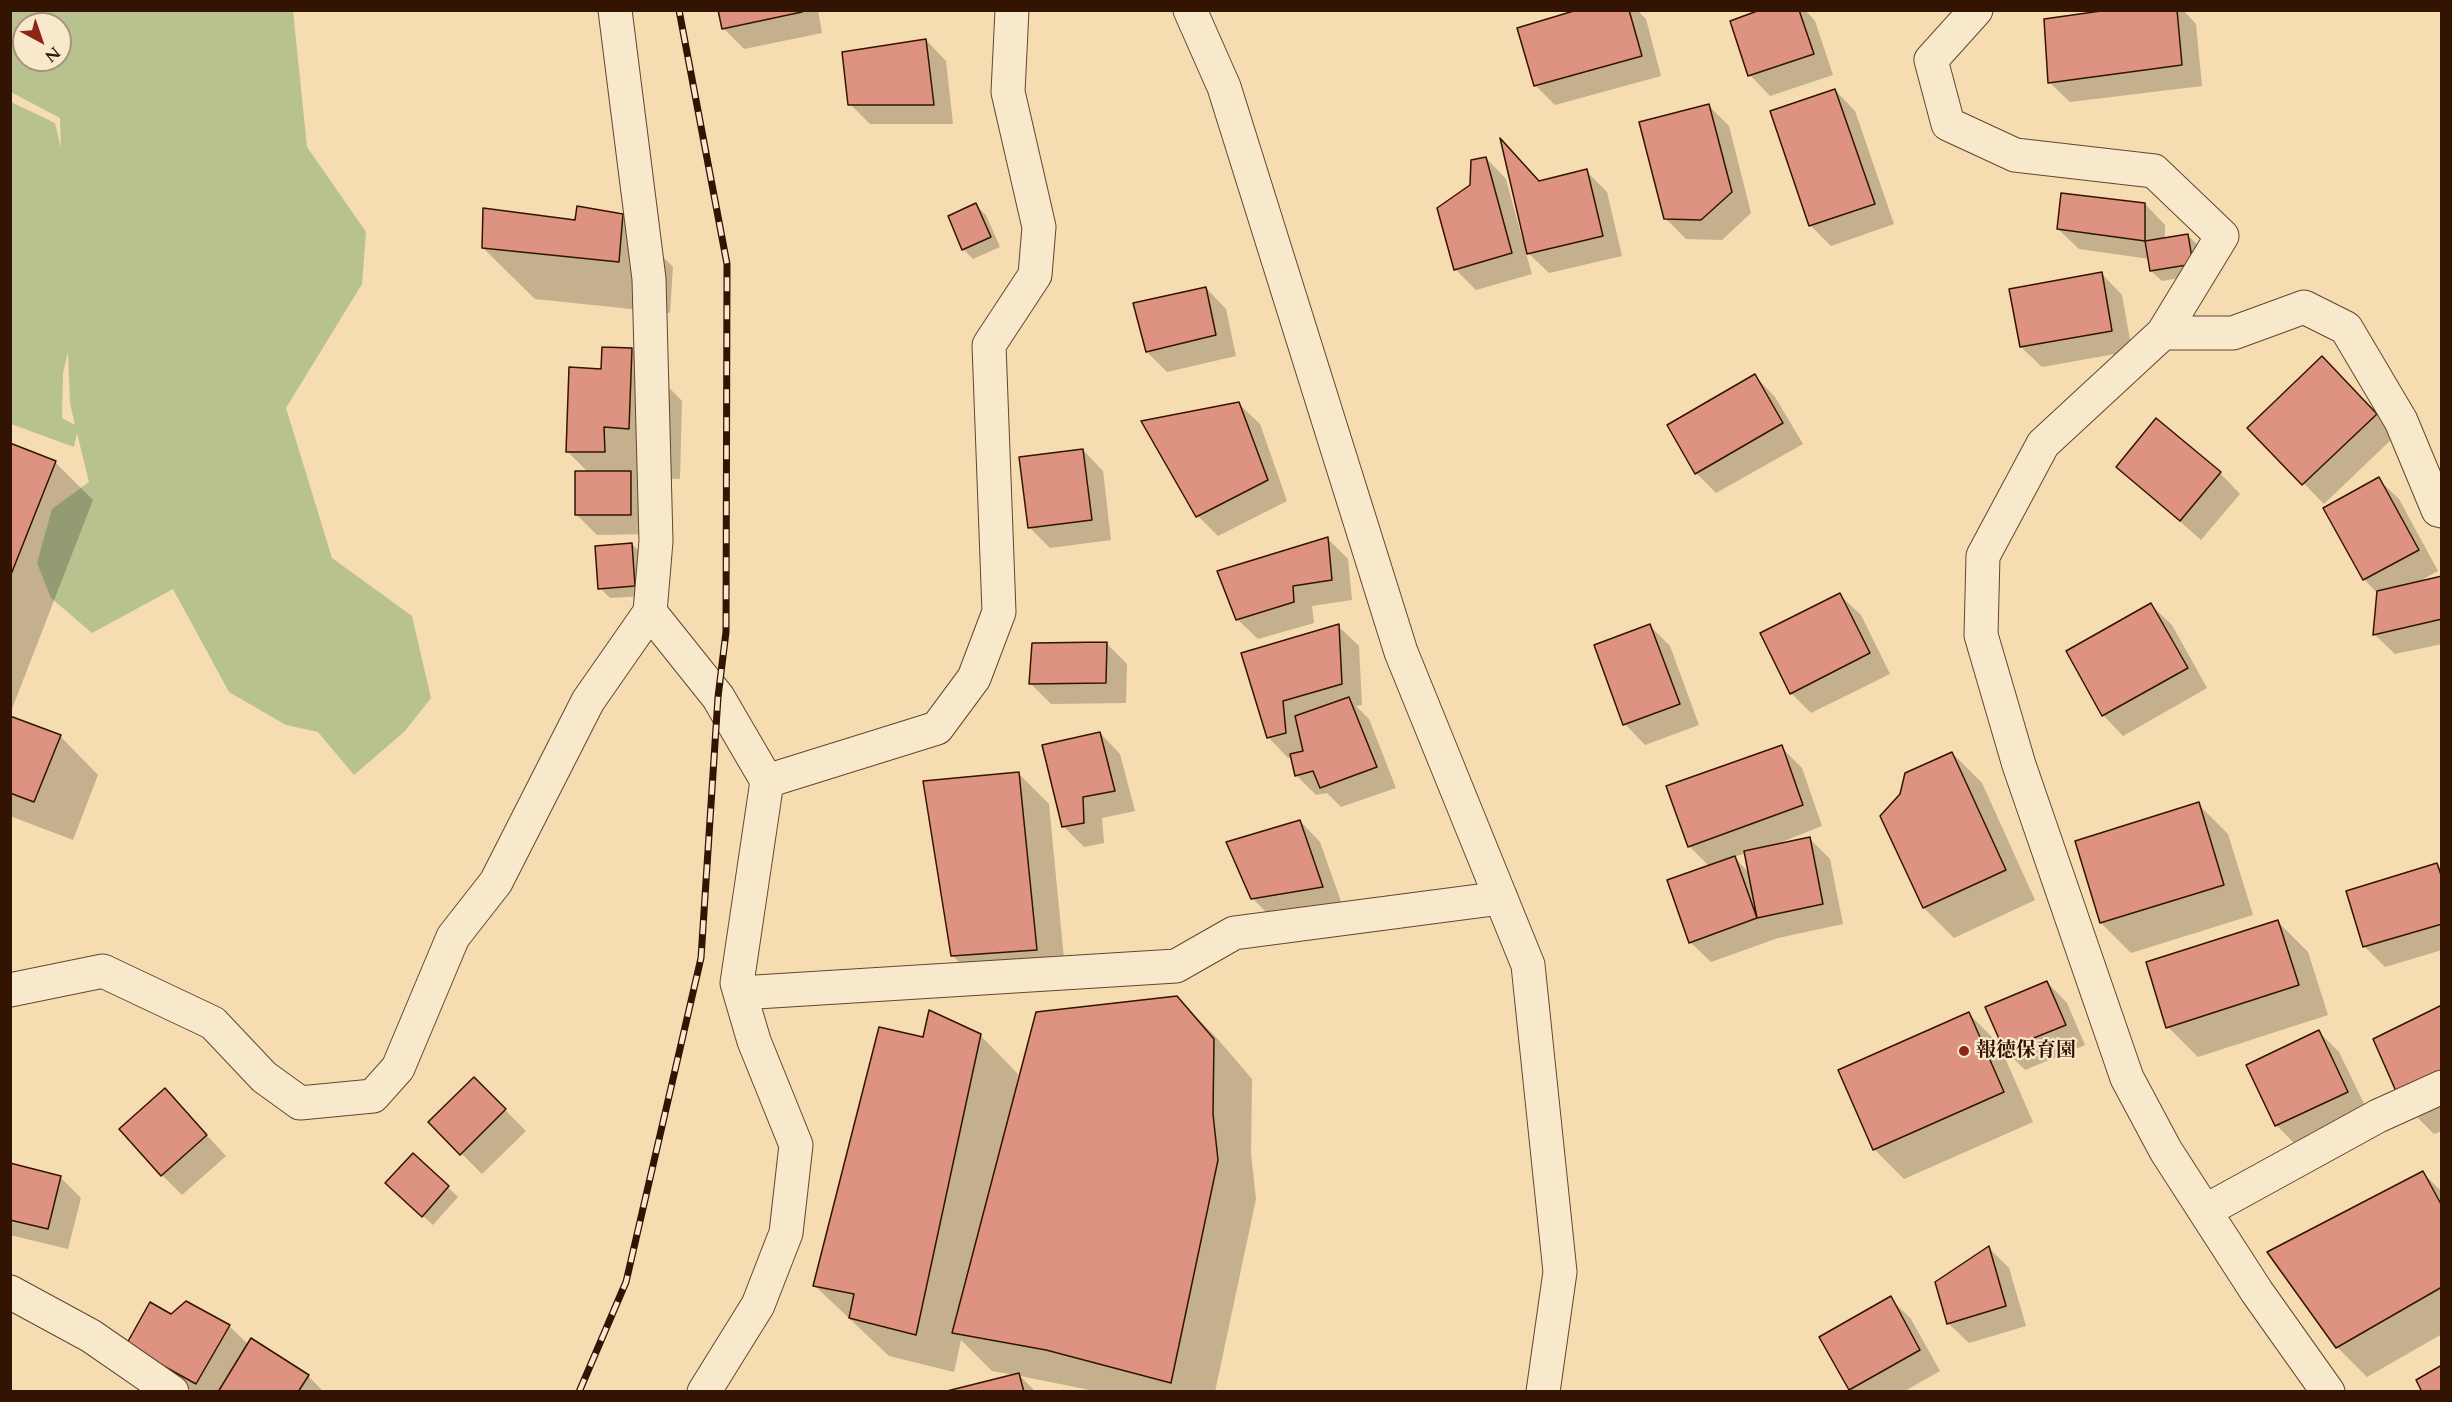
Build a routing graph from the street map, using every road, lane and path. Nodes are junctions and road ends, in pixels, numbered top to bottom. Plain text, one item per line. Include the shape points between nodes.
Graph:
1 (615, 10) edge
2 (1012, 10) edge
3 (1190, 10) edge
4 (1976, 10) edge
5 (2163, 333) junction
6 (2442, 511) edge
7 (650, 612) junction
8 (767, 781) junction
9 (1501, 898) junction
10 (10, 990) edge
11 (740, 993) junction
12 (2442, 1087) edge
13 (2205, 1211) junction
14 (10, 1292) edge
15 (172, 1392) edge
16 (704, 1392) edge
17 (1543, 1392) edge
18 (2328, 1392) edge

1 - 7 street via 648,279 656,542
2 - 8 street via 1008,92 1039,227 1035,275 989,345 999,612 974,678 937,728
3 - 9 street via 1224,87 1401,652
4 - 5 street via 1931,60 1948,124 2015,154 2154,171 2222,236
5 - 6 street via 2233,333 2304,307 2346,328 2401,421 2438,510
5 - 13 street via 2043,444 1983,556 1981,635 2019,765 2127,1078 2166,1151
7 - 8 street via 717,697
7 - 10 street via 588,701 496,882 453,937 398,1068 373,1096 300,1103 264,1077 213,1023 103,972
8 - 11 street via 737,983
9 - 11 street via 1234,933 1176,966
9 - 17 street via 1528,965 1560,1272
11 - 16 street via 754,1041 796,1145 786,1233 758,1305
12 - 13 street via 2378,1116
13 - 18 street
14 - 15 street via 91,1336

